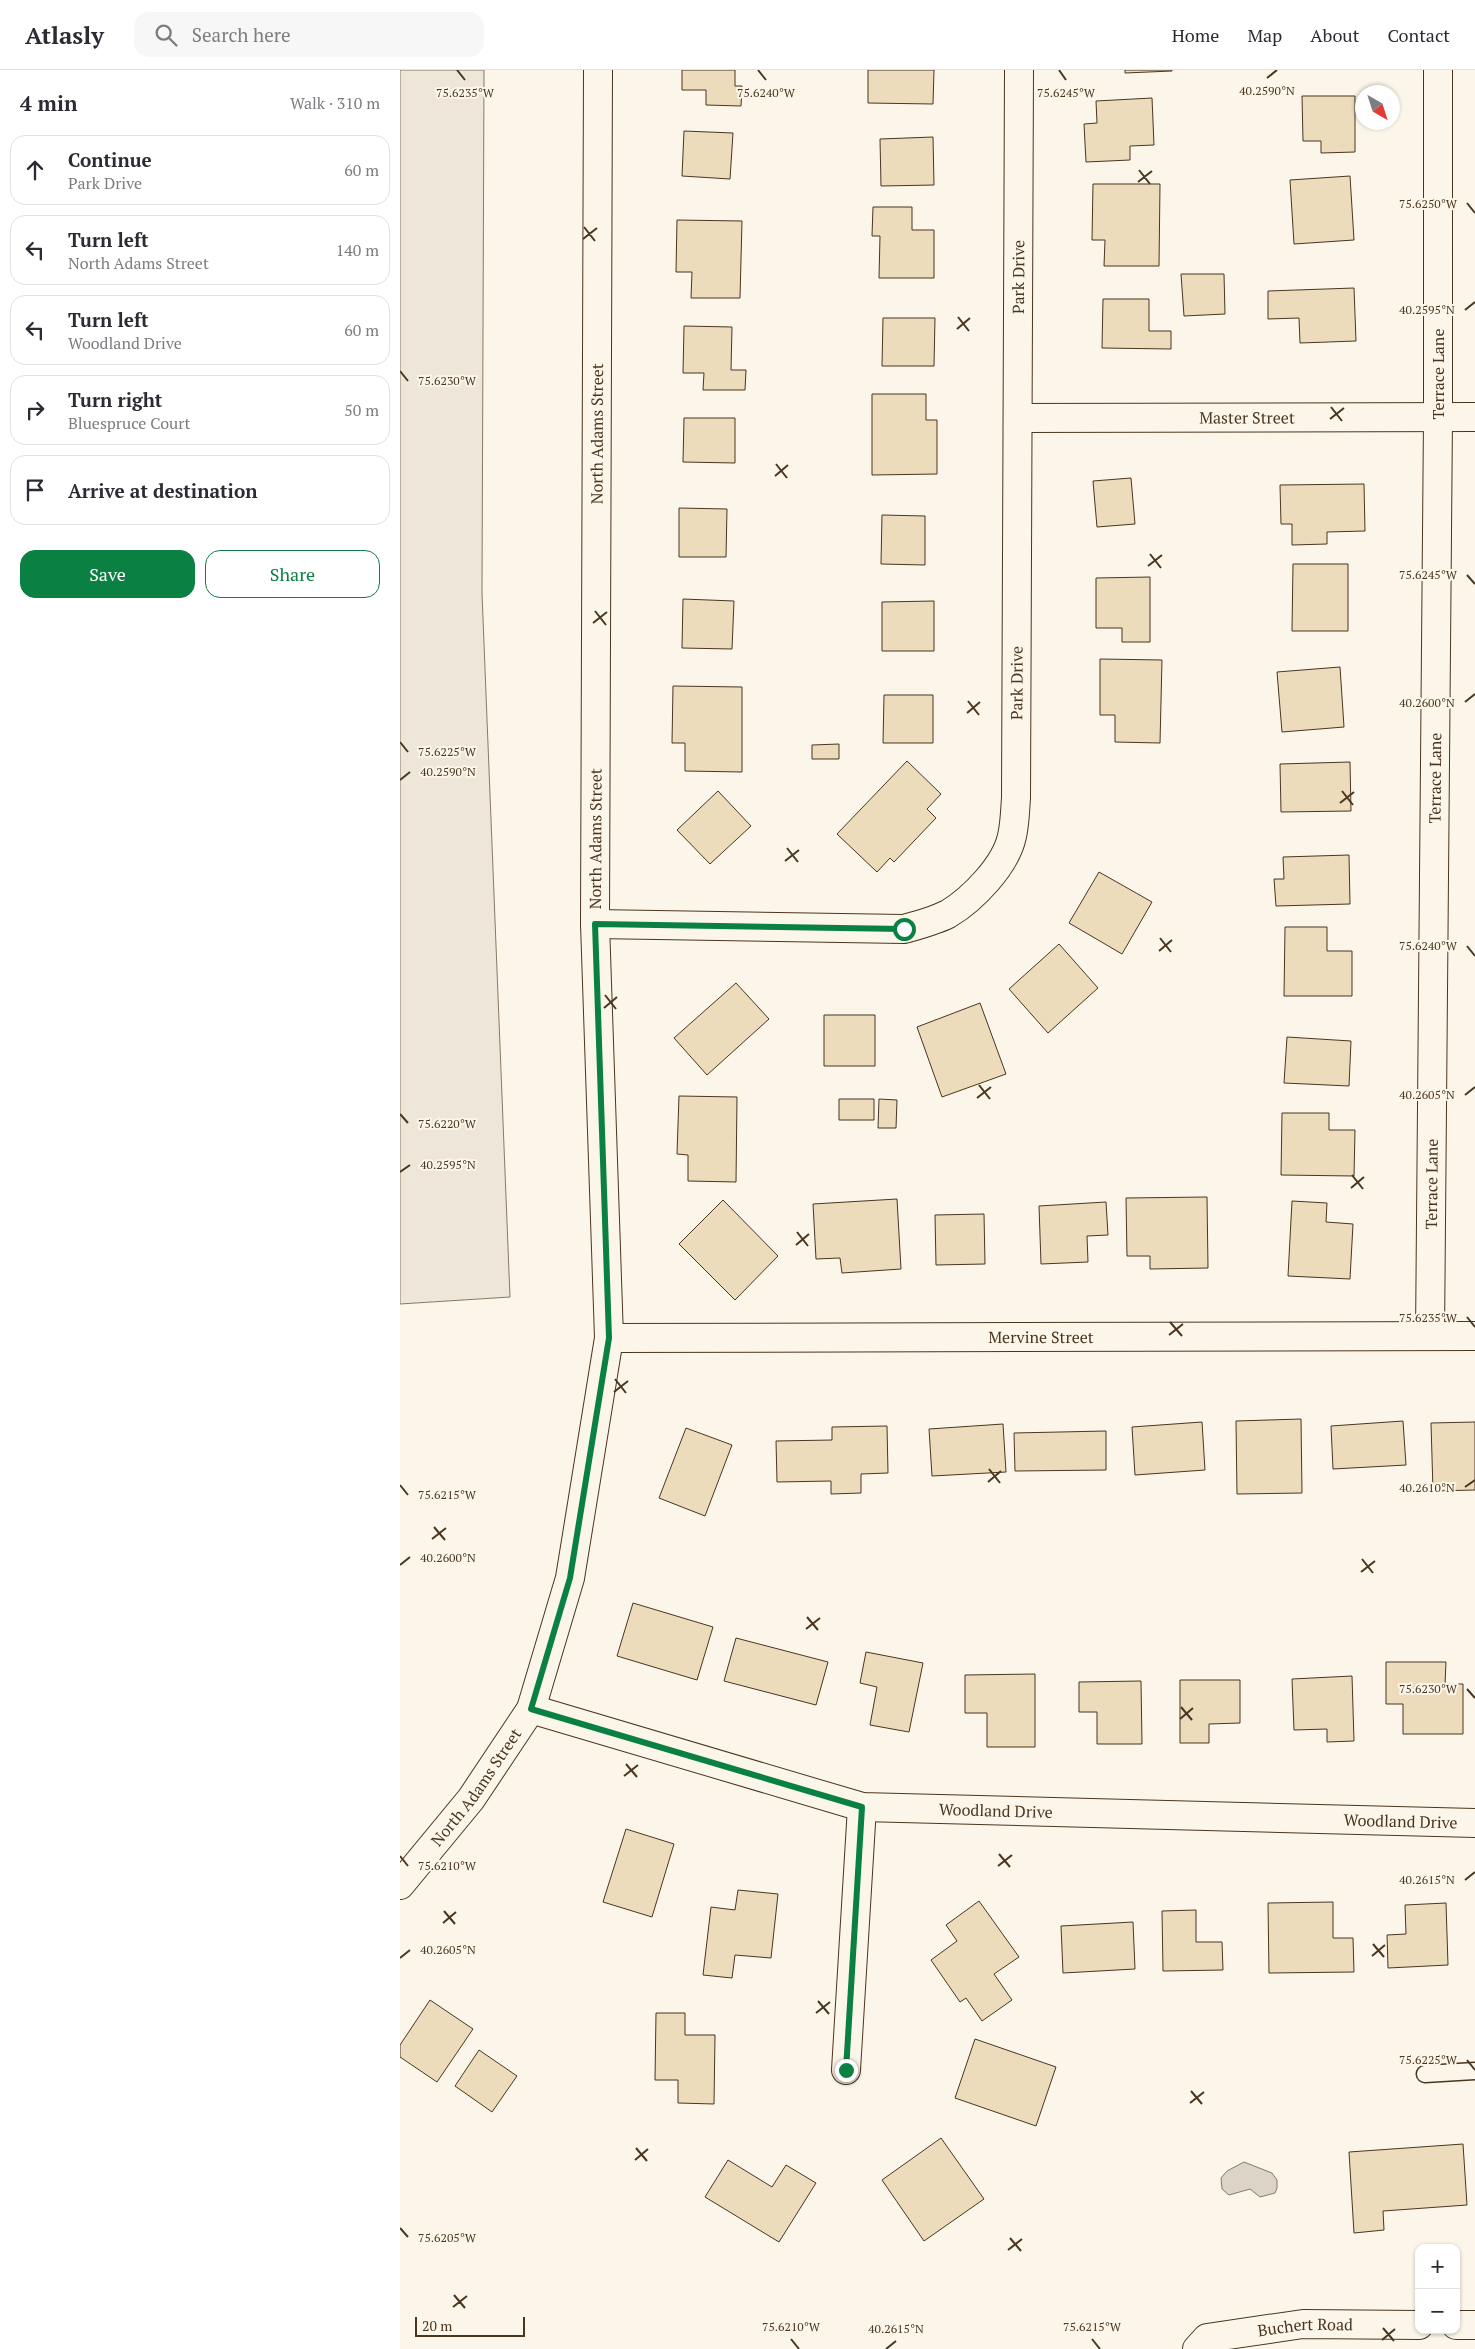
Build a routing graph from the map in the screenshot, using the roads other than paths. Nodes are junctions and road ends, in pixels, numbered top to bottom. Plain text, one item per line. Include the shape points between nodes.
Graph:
1 (598, 70) edge
2 (1019, 70) edge
3 (1438, 70) edge
4 (1475, 417) edge
5 (1018, 418) junction
6 (1438, 418) junction
7 (595, 924) junction
8 (1430, 1336) junction
9 (1475, 1336) edge
10 (609, 1338) junction
11 (531, 1709) junction
12 (862, 1807) junction
13 (1475, 1823) edge
14 (400, 1885) edge
15 (846, 2070) dead end
16 (1475, 2071) edge
17 (1426, 2074) dead end
18 (1415, 2324) edge
19 (1460, 2325) edge
20 (1475, 2325) edge
21 (1197, 2349) edge

1 - 7 street, North Adams Street
2 - 5 street, Park Drive
3 - 6 street, Terrace Lane
4 - 6 street, Master Street
5 - 6 street, Master Street
5 - 7 street, Park Drive via 1016,798 1012,837 999,865 967,901 927,923 904,929
6 - 8 street, Terrace Lane
7 - 10 street, North Adams Street
8 - 9 street, Mervine Street
8 - 10 street, Mervine Street
10 - 11 street, North Adams Street via 570,1578
11 - 12 street, Woodland Drive
11 - 14 street, North Adams Street via 471,1799
12 - 13 street, Woodland Drive
12 - 15 street
16 - 17 lane
18 - 21 street, Buchert Road via 1303,2324 1206,2338
19 - 20 street

